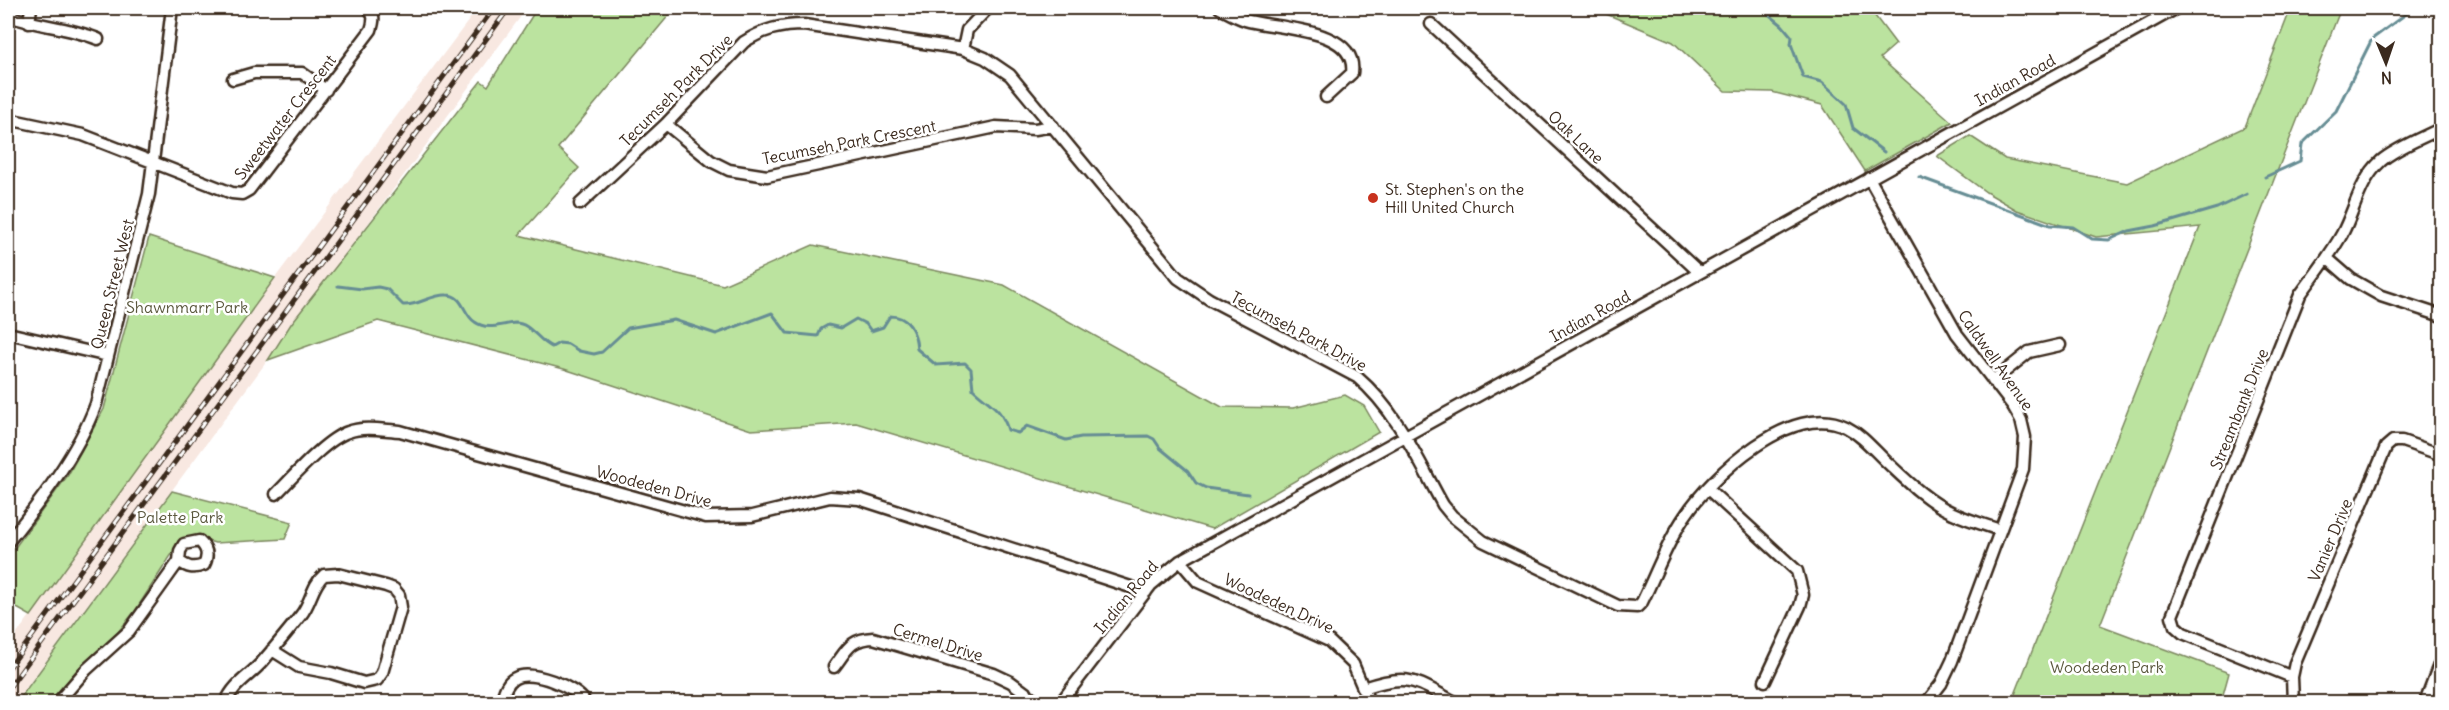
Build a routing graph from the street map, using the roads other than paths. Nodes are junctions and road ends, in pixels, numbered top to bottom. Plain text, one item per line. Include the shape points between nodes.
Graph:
1 (31, 8) edge
2 (172, 8) edge
3 (368, 8) edge
4 (988, 8) edge
5 (1220, 8) edge
6 (2177, 8) edge
7 (8, 16) edge
8 (29, 24) junction
9 (1431, 24) dead end
10 (98, 39) dead end
11 (963, 50) junction
12 (233, 79) dead end
13 (326, 90) junction
14 (1326, 97) dead end
15 (8, 119) edge
16 (666, 124) junction
17 (1053, 126) junction
18 (2442, 128) edge
19 (154, 162) junction
20 (1869, 178) junction
21 (580, 204) dead end
22 (2328, 259) junction
23 (1700, 272) junction
24 (2442, 316) edge
25 (8, 333) edge
26 (2060, 345) dead end
27 (108, 356) junction
28 (1993, 381) junction
29 (1405, 435) junction
30 (2442, 455) edge
31 (1708, 489) junction
32 (276, 494) dead end
33 (2000, 530) junction
34 (8, 542) edge
35 (179, 561) dead end
36 (1180, 561) junction
37 (1146, 592) junction
38 (272, 650) junction
39 (2442, 657) edge
40 (834, 667) dead end
41 (2292, 677) junction
42 (1765, 681) dead end
43 (1363, 688) junction
44 (58, 702) edge
45 (226, 702) edge
46 (501, 702) edge
47 (585, 702) edge
48 (1038, 702) edge
49 (1061, 702) edge
50 (1369, 702) edge
51 (1455, 702) edge
52 (1927, 702) edge
53 (2293, 702) edge
54 (2425, 702) edge

1 - 8 street
2 - 19 street, Queen Street West
3 - 13 street, Sweetwater Crescent via 373,12 371,30
4 - 11 street via 967,30
5 - 14 street via 1244,20 1332,39 1350,53 1352,73
6 - 20 street, Indian Road
7 - 8 street
8 - 10 street via 78,31
9 - 23 street, Oak Lane
11 - 16 street, Tecumseh Park Drive via 804,25 780,26 744,42
11 - 17 street, Tecumseh Park Drive via 985,58 1010,75
12 - 13 street via 254,73 302,74
13 - 19 street, Sweetwater Crescent via 242,194
15 - 19 street via 83,135
16 - 17 street, Tecumseh Park Crescent via 729,170 767,176 996,127
16 - 21 street, Tecumseh Park Drive
17 - 29 street, Tecumseh Park Drive via 1178,278 1209,299 1357,377 1378,395
18 - 22 street, Streambank Drive via 2374,168
19 - 27 street, Queen Street West via 138,245
20 - 23 street, Indian Road
20 - 28 street, Caldwell Avenue via 1957,334
22 - 24 street via 2351,279 2381,296
22 - 41 street, Streambank Drive via 2300,295 2172,616 2182,633
23 - 29 street, Indian Road
25 - 27 street
26 - 28 street via 2029,352
27 - 34 street, Queen Street West via 96,404 80,441
28 - 33 street, Caldwell Avenue via 2013,406 2025,437 2023,469
29 - 31 street, Tecumseh Park Drive via 1443,505 1483,541 1618,606 1636,607 1642,602 1684,516
29 - 36 street, Indian Road
30 - 41 street, Vanier Drive via 2402,441 2393,441 2386,447 2297,656
31 - 33 street, Tecumseh Park Drive via 1733,463 1790,427 1809,421 1828,422 1857,434 1923,494 1952,513
31 - 42 street via 1791,564 1801,582 1800,606
32 - 37 street, Woodeden Drive via 320,451 346,432 400,431 706,517 752,516 830,497 859,499
33 - 52 street, Caldwell Avenue via 1952,661
35 - 44 street via 129,631
36 - 37 street, Indian Road
36 - 43 street, Woodeden Drive via 1198,582 1329,641 1353,664
37 - 49 street, Indian Road
38 - 38 street via 299,667 364,683 375,680 382,673 398,619 402,604 399,595 386,586 326,574 317,582 306,609
38 - 45 street via 235,687
39 - 54 street
40 - 48 street, Cermel Drive via 851,644 873,638 994,674
41 - 53 street, Vanier Drive
43 - 50 street, Woodeden Drive
43 - 51 street via 1389,679 1412,680
46 - 47 street via 507,685 521,675 563,685

